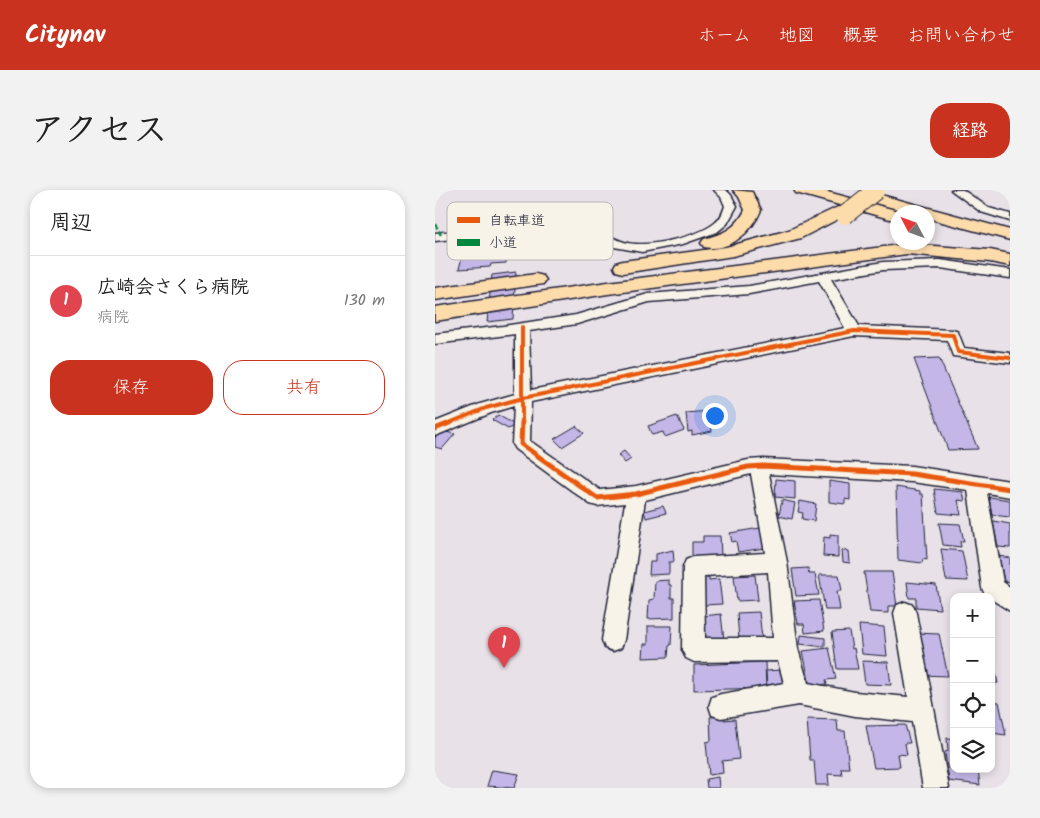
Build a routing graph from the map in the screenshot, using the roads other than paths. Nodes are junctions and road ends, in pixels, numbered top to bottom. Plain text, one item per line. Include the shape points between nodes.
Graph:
1 (719, 190) edge
2 (741, 190) edge
3 (802, 190) edge
4 (843, 190) edge
5 (864, 190) edge
6 (875, 190) edge
7 (956, 190) edge
8 (898, 205) edge
9 (842, 214) junction
10 (890, 214) edge
11 (935, 215) edge
12 (1010, 218) edge
13 (935, 226) edge
14 (1010, 234) edge
15 (613, 239) edge
16 (1010, 246) edge
17 (1010, 260) edge
18 (1010, 274) edge
19 (823, 276) junction
20 (556, 277) dead end
21 (605, 279) junction
22 (435, 294) edge
23 (435, 314) edge
24 (522, 327) junction
25 (854, 331) junction
26 (435, 339) edge
27 (1010, 358) edge
28 (523, 398) junction
29 (435, 429) edge
30 (759, 466) junction
31 (976, 484) junction
32 (1010, 489) edge
33 (636, 494) junction
34 (777, 562) junction
35 (1010, 600) edge
36 (905, 613) dead end
37 (613, 640) dead end
38 (787, 649) junction
39 (799, 693) junction
40 (721, 706) dead end
41 (922, 711) junction
42 (936, 788) edge

1 - 15 street via 726,195 731,206 720,225 693,237 649,247 633,248
2 - 21 highway via 753,210 740,232
3 - 10 highway
4 - 8 highway
5 - 9 highway
6 - 9 highway, bridge
7 - 12 street via 985,210
9 - 21 highway via 801,237 763,251
11 - 14 highway
13 - 16 highway
17 - 21 highway via 907,250 752,270
18 - 19 street via 953,265 912,264 869,267
19 - 24 street via 749,290 648,298 577,319
19 - 25 street
20 - 22 highway
21 - 23 highway
24 - 26 street
24 - 28 street
25 - 27 street via 953,335 958,352
25 - 28 street
28 - 29 street via 485,408
28 - 33 street via 521,444 597,498
30 - 31 street via 912,474
30 - 33 street
30 - 34 street
31 - 32 street
31 - 35 street via 993,588
33 - 37 street
34 - 38 street
34 - 38 street via 693,566 694,650
36 - 41 street
38 - 39 street
39 - 40 street
39 - 41 street via 855,704
41 - 42 street

